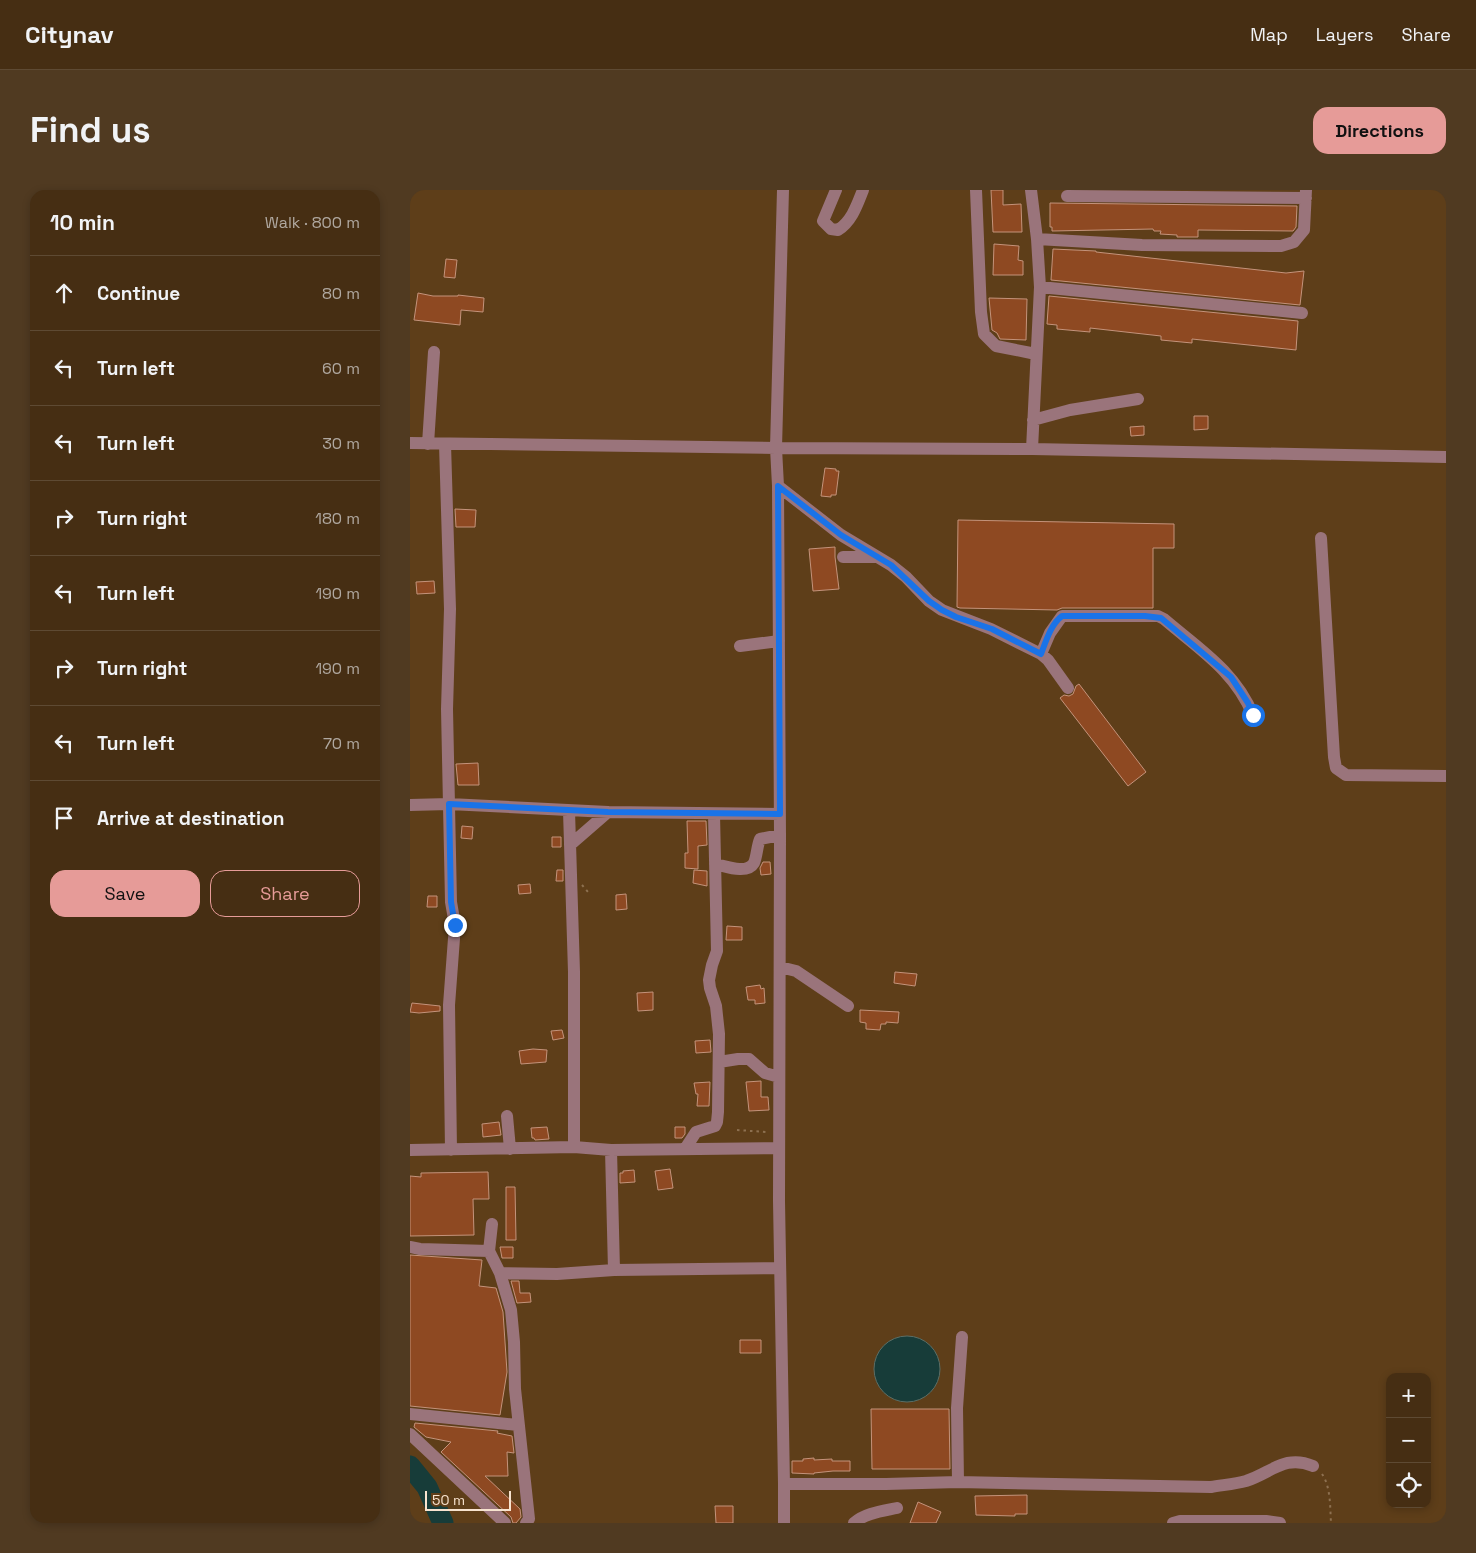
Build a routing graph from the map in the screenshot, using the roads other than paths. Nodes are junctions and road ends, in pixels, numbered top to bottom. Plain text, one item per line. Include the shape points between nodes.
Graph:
1 (783, 190) edge
2 (836, 190) edge
3 (863, 190) edge
4 (976, 190) edge
5 (1031, 190) edge
6 (1306, 194) edge
7 (1067, 196) dead end
8 (1037, 239) junction
9 (1040, 287) junction
10 (1302, 314) dead end
11 (434, 352) dead end
12 (1036, 354) junction
13 (1138, 399) dead end
14 (1033, 420) junction
15 (410, 443) edge
16 (428, 444) junction
17 (445, 444) junction
18 (776, 448) junction
19 (1032, 449) junction
20 (1446, 457) edge
21 (778, 486) junction
22 (1321, 538) dead end
23 (842, 557) dead end
24 (880, 558) junction
25 (779, 641) junction
26 (740, 646) dead end
27 (1041, 654) junction
28 (1068, 688) dead end
29 (1253, 715) dead end
30 (1446, 776) edge
31 (449, 804) junction
32 (410, 805) edge
33 (569, 811) junction
34 (608, 812) junction
35 (714, 814) junction
36 (780, 814) junction
37 (780, 835) junction
38 (570, 845) junction
39 (715, 864) junction
40 (780, 967) junction
41 (848, 1006) dead end
42 (719, 1062) junction
43 (779, 1077) junction
44 (508, 1116) dead end
45 (574, 1147) junction
46 (779, 1148) junction
47 (510, 1149) junction
48 (686, 1149) junction
49 (410, 1150) edge
50 (451, 1150) junction
51 (611, 1150) junction
52 (492, 1224) dead end
53 (410, 1248) edge
54 (489, 1251) junction
55 (780, 1268) junction
56 (614, 1270) junction
57 (500, 1273) junction
58 (962, 1337) dead end
59 (410, 1414) edge
60 (518, 1425) junction
61 (410, 1434) edge
62 (1313, 1466) road end
63 (958, 1482) junction
64 (784, 1484) junction
65 (898, 1508) dead end
66 (505, 1523) edge
67 (526, 1523) edge
68 (784, 1523) edge
69 (854, 1523) edge
70 (1173, 1523) edge
71 (1280, 1523) edge

1 - 18 street
2 - 3 street via 823,221 831,229 838,230 852,214
4 - 12 street via 984,334 996,346
5 - 8 street
6 - 7 street
6 - 8 street via 1304,230 1294,242 1281,246 1142,245
8 - 9 street
9 - 10 street
9 - 12 street
11 - 16 street
12 - 14 street
13 - 14 street via 1070,410
14 - 19 street
15 - 16 street
16 - 17 street
17 - 18 street
17 - 31 street via 450,609 447,686
18 - 19 street
18 - 21 street
19 - 20 street
21 - 24 street via 841,535
21 - 25 street
22 - 30 street via 1336,768 1346,774
23 - 24 street
24 - 27 street via 942,610 992,629
25 - 26 street
25 - 36 street
27 - 28 street
27 - 29 street via 1062,616 1158,616 1231,677
31 - 32 street
31 - 33 street
31 - 50 street via 451,902 455,925 449,1005
33 - 34 street
33 - 38 street
34 - 35 street
34 - 38 street
35 - 36 street
35 - 39 street
36 - 37 street
37 - 39 street via 760,839 752,866 745,869
37 - 40 street
38 - 45 street
39 - 42 street via 717,951 709,980 716,1006
40 - 41 street via 796,972
40 - 43 street
42 - 43 street via 749,1060 765,1073
42 - 48 street via 716,1124 696,1132
43 - 46 street
44 - 47 street
45 - 47 street
45 - 51 street
46 - 48 street
46 - 55 street
47 - 50 street
48 - 51 street
49 - 50 street
51 - 56 street
52 - 54 street
53 - 54 street
54 - 57 street
55 - 56 street
55 - 64 street
56 - 57 street
57 - 60 street via 511,1310
58 - 63 street via 957,1408
59 - 60 street
60 - 67 street
61 - 66 street
62 - 63 street via 1293,1461 1245,1481 1210,1487
63 - 64 street
64 - 68 street
65 - 69 street
70 - 71 street

